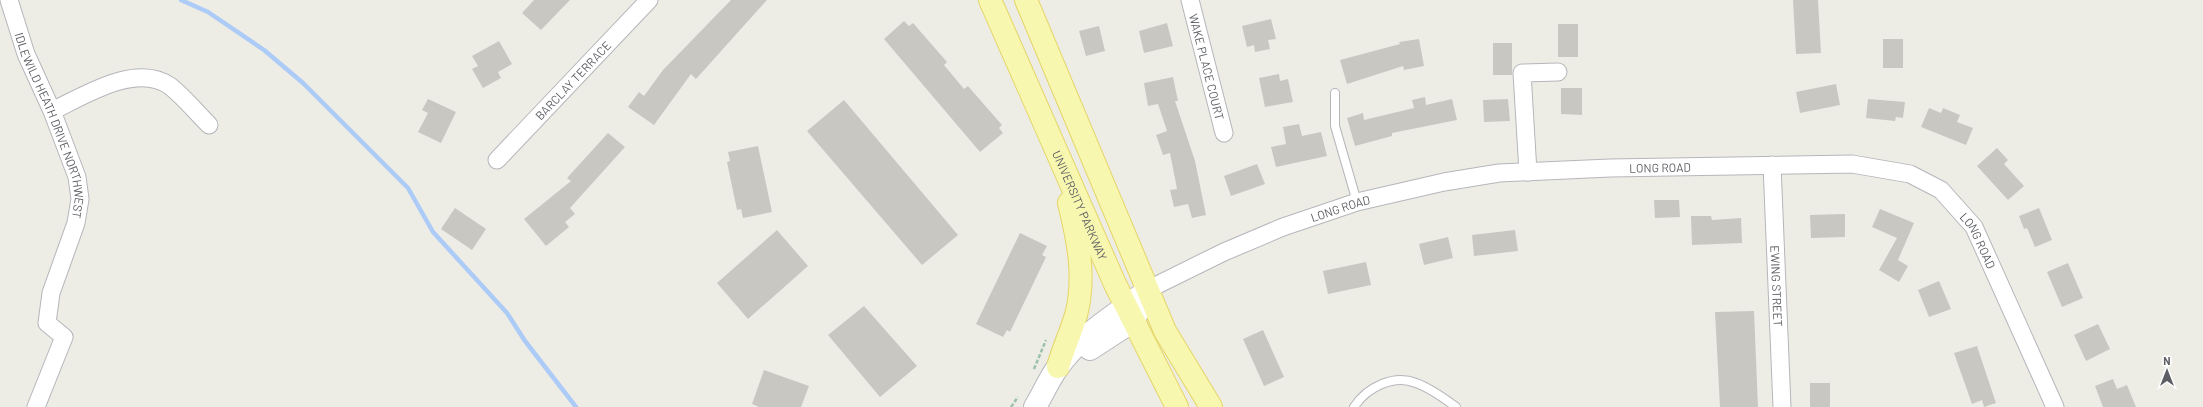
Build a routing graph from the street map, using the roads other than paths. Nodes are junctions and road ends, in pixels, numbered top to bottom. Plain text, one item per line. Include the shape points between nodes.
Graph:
1 (9, 0) edge
2 (649, 0) edge
3 (990, 0) edge
4 (1026, 0) edge
5 (1190, 0) edge
6 (1558, 72) dead end
7 (1335, 93) dead end
8 (52, 112) junction
9 (209, 125) dead end
10 (1224, 133) dead end
11 (497, 160) dead end
12 (1772, 166) junction
13 (1066, 170) junction
14 (1528, 172) junction
15 (1357, 202) junction
16 (1149, 289) junction
17 (1130, 314) junction
18 (1058, 367) junction
19 (1037, 404) edge
20 (36, 407) edge
21 (1177, 407) edge
22 (1211, 407) edge
23 (1354, 407) edge
24 (1456, 407) edge
25 (1782, 407) edge
26 (2055, 407) edge

1 - 8 street, IDLEWILD HEATH DRIVE NORTHWEST via 26,54
2 - 11 street, BARCLAY TERRACE
3 - 13 main road, UNIVERSITY PARKWAY
4 - 16 main road
5 - 10 street, WAKE PLACE COURT
6 - 14 street via 1522,73
7 - 15 lane via 1334,126
8 - 9 street via 122,80 150,78 169,86
8 - 20 street, IDLEWILD HEATH DRIVE NORTHWEST via 78,177 80,199 76,223 50,293 47,323 64,337
12 - 14 street, LONG ROAD
12 - 25 street, EWING STREET
12 - 26 street, LONG ROAD via 1852,164 1910,174 1941,190 1974,227
13 - 17 main road, UNIVERSITY PARKWAY
13 - 18 main road via 1065,189 1074,225 1081,286 1076,315
14 - 15 street, LONG ROAD via 1499,173 1444,182
15 - 16 street, LONG ROAD via 1276,230
16 - 17 main road
16 - 22 main road via 1165,331
17 - 18 main road via 1101,325 1072,350
17 - 19 main road via 1086,352
17 - 21 main road, UNIVERSITY PARKWAY
18 - 19 main road
23 - 24 lane via 1365,394 1378,386 1403,381 1418,383

